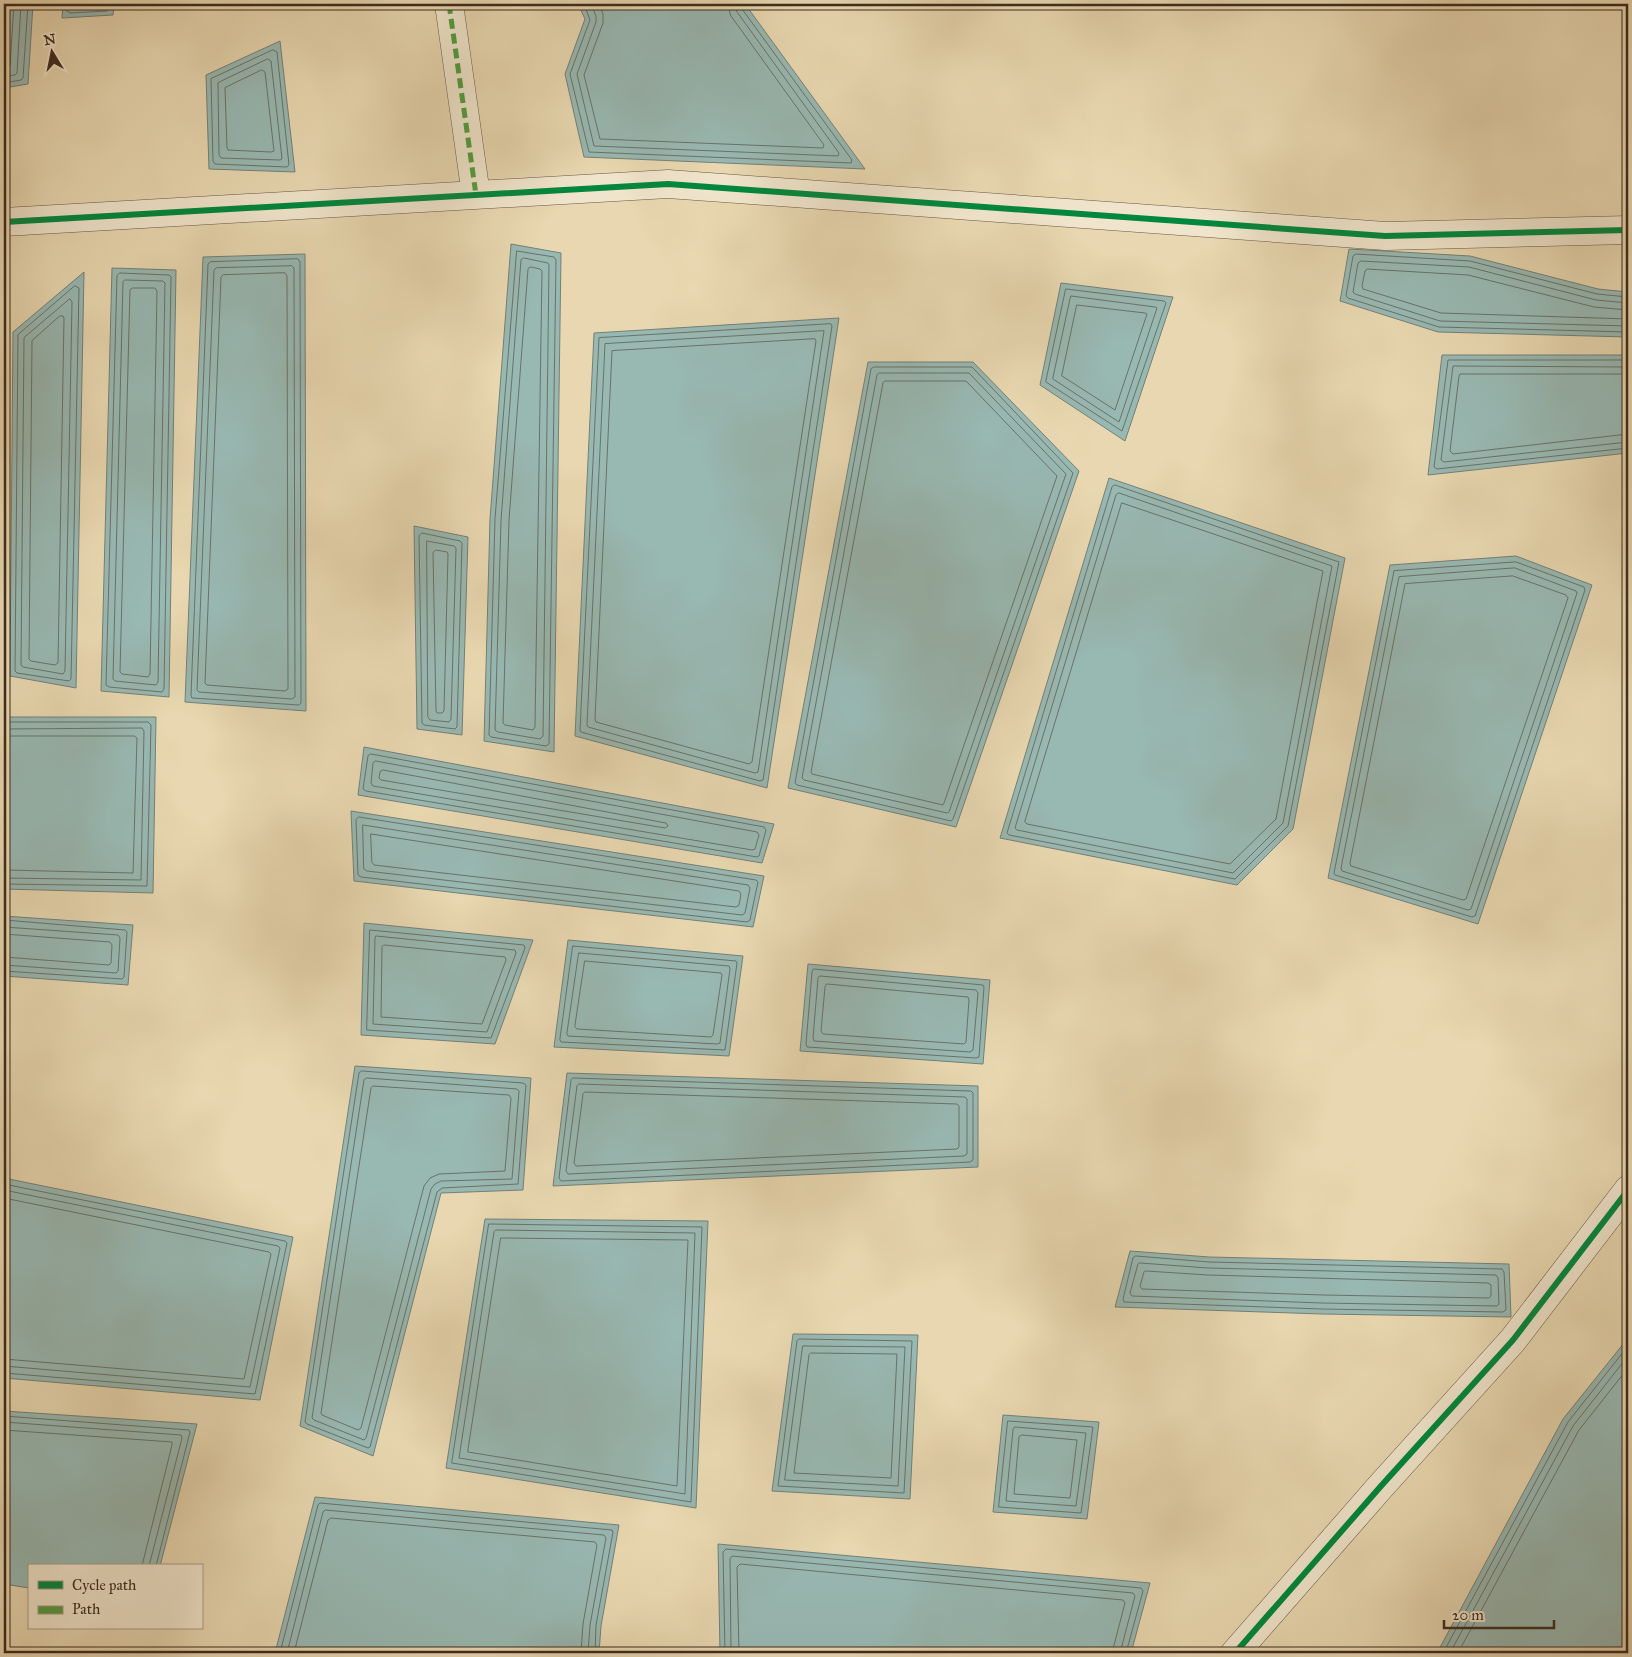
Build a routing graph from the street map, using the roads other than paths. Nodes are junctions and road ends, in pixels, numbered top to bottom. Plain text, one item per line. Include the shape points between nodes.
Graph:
1 (449, 4) edge
2 (476, 195) junction
3 (4, 222) edge
4 (1628, 230) edge
5 (1628, 1190) edge
6 (1235, 1653) edge

1 - 2 street
2 - 3 street
2 - 4 street via 668,184 1385,236
5 - 6 street via 1512,1340

